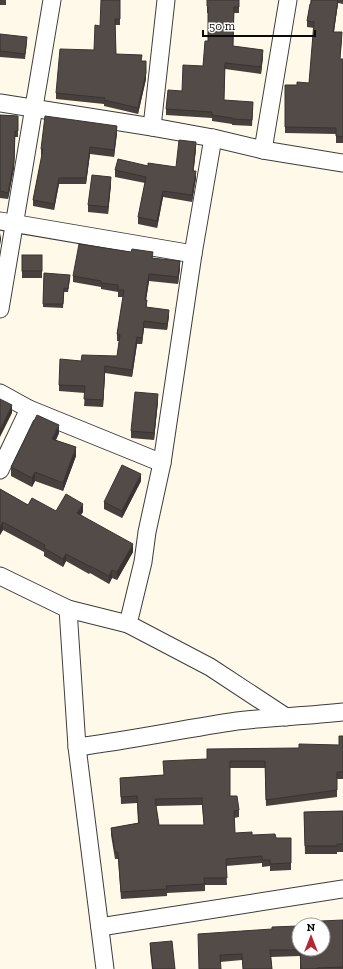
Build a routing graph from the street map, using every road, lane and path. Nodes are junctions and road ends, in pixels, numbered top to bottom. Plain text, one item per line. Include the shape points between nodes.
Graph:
1 (52, 0) edge
2 (166, 0) edge
3 (288, 0) edge
4 (0, 103) edge
5 (34, 109) junction
6 (152, 127) junction
7 (213, 138) junction
8 (263, 150) junction
9 (343, 163) edge
10 (7, 222) edge
11 (193, 254) junction
12 (0, 309) edge
13 (0, 393) edge
14 (30, 409) junction
15 (162, 463) junction
16 (0, 470) edge
17 (0, 576) edge
18 (68, 609) junction
19 (128, 624) junction
20 (343, 712) edge
21 (286, 717) junction
22 (77, 747) junction
23 (343, 889) edge
24 (100, 928) junction
25 (105, 969) edge

1 - 5 street
2 - 6 street
3 - 8 street
4 - 5 street
5 - 6 street
5 - 10 street
6 - 7 street
7 - 8 street
7 - 11 street
8 - 9 street
10 - 11 street
10 - 12 street
11 - 15 street
13 - 14 street
14 - 15 street
14 - 16 street
15 - 19 street
17 - 18 street
18 - 19 street
18 - 22 street
19 - 21 street via 210,667
20 - 21 street
21 - 22 street via 238,721
22 - 24 street
23 - 24 street
24 - 25 street

